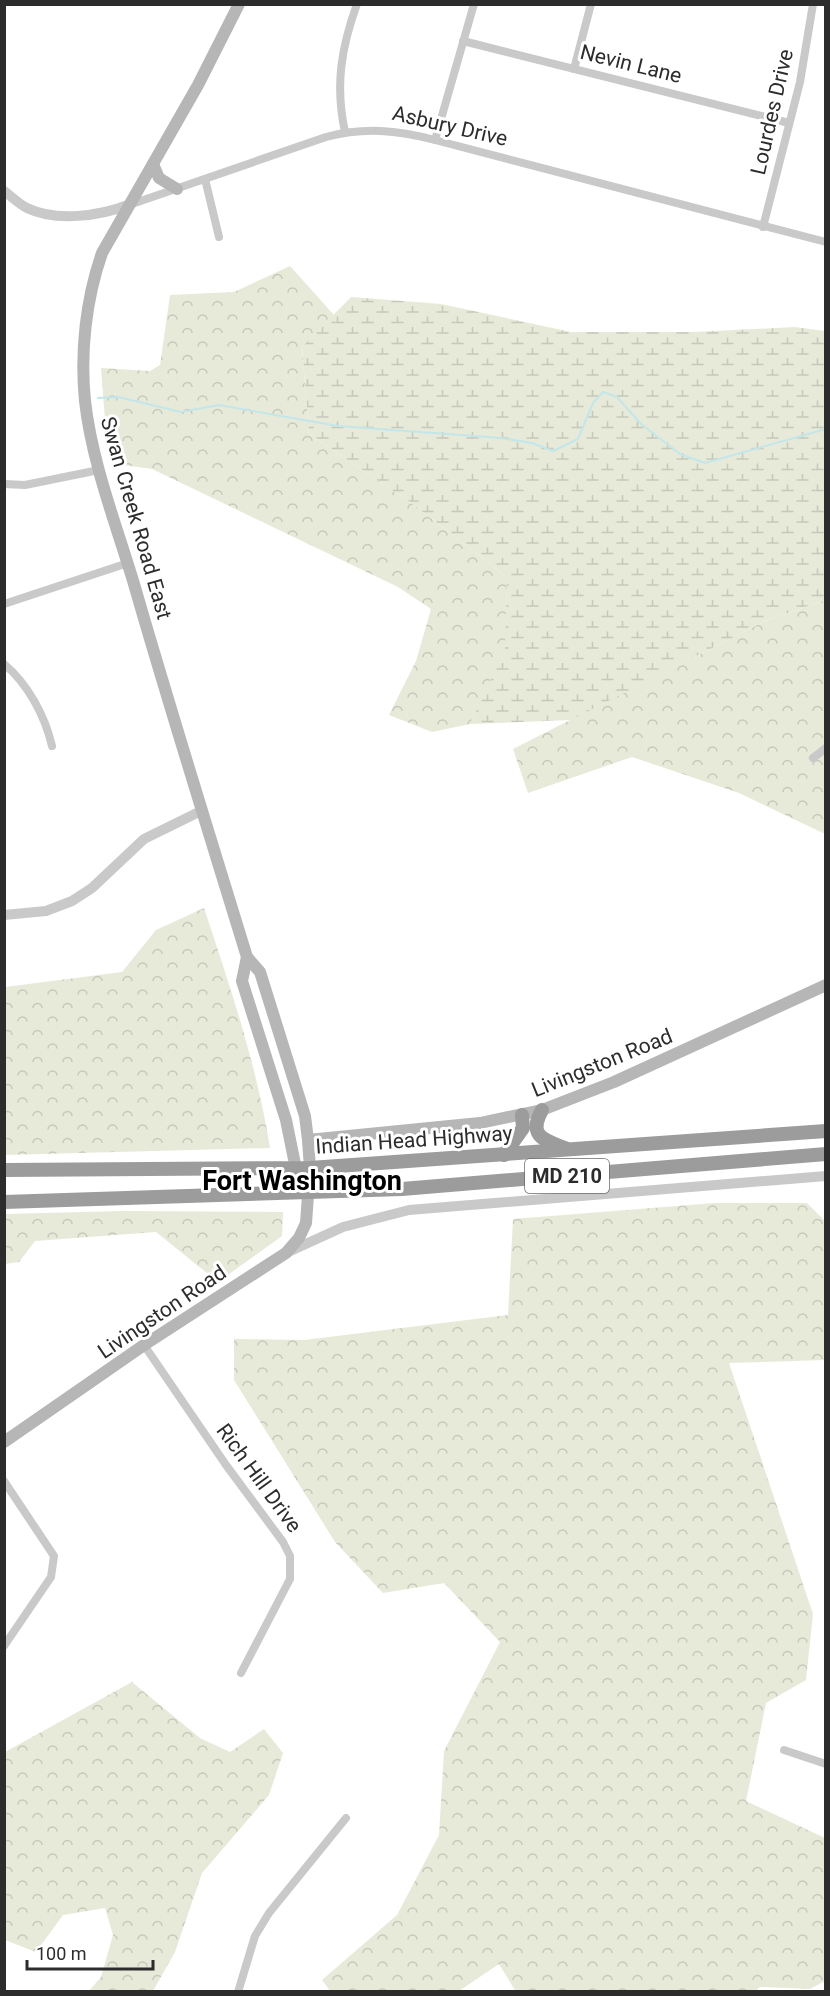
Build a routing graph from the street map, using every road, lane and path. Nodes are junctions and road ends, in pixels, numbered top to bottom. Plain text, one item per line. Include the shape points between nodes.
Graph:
1 (239, 4) edge
2 (357, 4) edge
3 (474, 4) edge
4 (591, 4) edge
5 (813, 4) edge
6 (463, 41) junction
7 (574, 69) junction
8 (789, 123) junction
9 (345, 132) junction
10 (435, 140) junction
11 (153, 164) junction
12 (205, 179) junction
13 (177, 189) junction
14 (4, 191) edge
15 (128, 205) junction
16 (763, 226) junction
17 (219, 237) dead end
18 (825, 242) edge
19 (99, 470) junction
20 (4, 484) edge
21 (128, 563) junction
22 (4, 604) edge
23 (4, 664) edge
24 (52, 746) dead end
25 (825, 748) edge
26 (813, 758) dead end
27 (201, 812) junction
28 (4, 915) edge
29 (247, 957) junction
30 (825, 985) edge
31 (542, 1110) junction
32 (522, 1115) junction
33 (825, 1131) edge
34 (308, 1140) junction
35 (569, 1149) junction
36 (825, 1154) edge
37 (504, 1155) junction
38 (303, 1169) junction
39 (4, 1170) edge
40 (825, 1176) edge
41 (307, 1192) junction
42 (4, 1202) edge
43 (286, 1253) junction
44 (144, 1345) junction
45 (4, 1442) edge
46 (4, 1481) edge
47 (4, 1646) edge
48 (242, 1673) dead end
49 (784, 1750) dead end
50 (825, 1764) edge
51 (346, 1818) dead end
52 (238, 1992) edge

1 - 11 main road, Swan Creek Road East
2 - 9 street via 340,62
3 - 6 street
4 - 7 street
5 - 8 street, Lourdes Drive
6 - 7 street, Nevin Lane
6 - 10 street
7 - 8 street, Nevin Lane
8 - 16 street, Lourdes Drive
9 - 10 street, Asbury Drive via 396,131
9 - 12 street, Asbury Drive
10 - 16 street, Asbury Drive
11 - 13 main road via 159,178
11 - 15 main road, Swan Creek Road East
12 - 13 street, Asbury Drive
12 - 17 street
13 - 15 street, Asbury Drive
14 - 15 street, Asbury Drive via 29,209 49,214 111,212
15 - 19 main road, Swan Creek Road East via 98,265 86,328 85,399
16 - 18 street, Asbury Drive
19 - 20 street via 25,485
19 - 21 main road, Swan Creek Road East
21 - 22 street
21 - 27 main road, Swan Creek Road East
23 - 24 street via 36,705
25 - 26 street
27 - 28 street via 144,838 72,902 46,911
27 - 29 main road, Swan Creek Road East
29 - 34 main road, Swan Creek Road East via 260,972 305,1116
29 - 38 main road, Swan Creek Road East via 242,981
30 - 31 main road, Livingston Road via 624,1078
31 - 32 main road, Livingston Road
31 - 35 highway via 537,1119 538,1133
32 - 34 main road, Livingston Road via 472,1124
32 - 37 highway via 523,1128
33 - 35 highway, Indian Head Highway / MD 210
34 - 38 main road, Swan Creek Road East
35 - 37 highway, Indian Head Highway / MD 210
36 - 41 highway, MD 210 via 412,1188
37 - 38 highway, Indian Head Highway / MD 210
38 - 39 highway, Indian Head Highway / MD 210
38 - 41 main road, Swan Creek Road East
40 - 43 street via 409,1210 343,1227
41 - 42 highway, MD 210
41 - 43 main road, Livingston Road via 306,1223
43 - 44 main road, Livingston Road
44 - 45 main road, Livingston Road
44 - 48 street, Rich Hill Drive via 290,1556 290,1579
46 - 47 street via 54,1556 51,1577
49 - 50 street
51 - 52 street via 269,1913 255,1936

